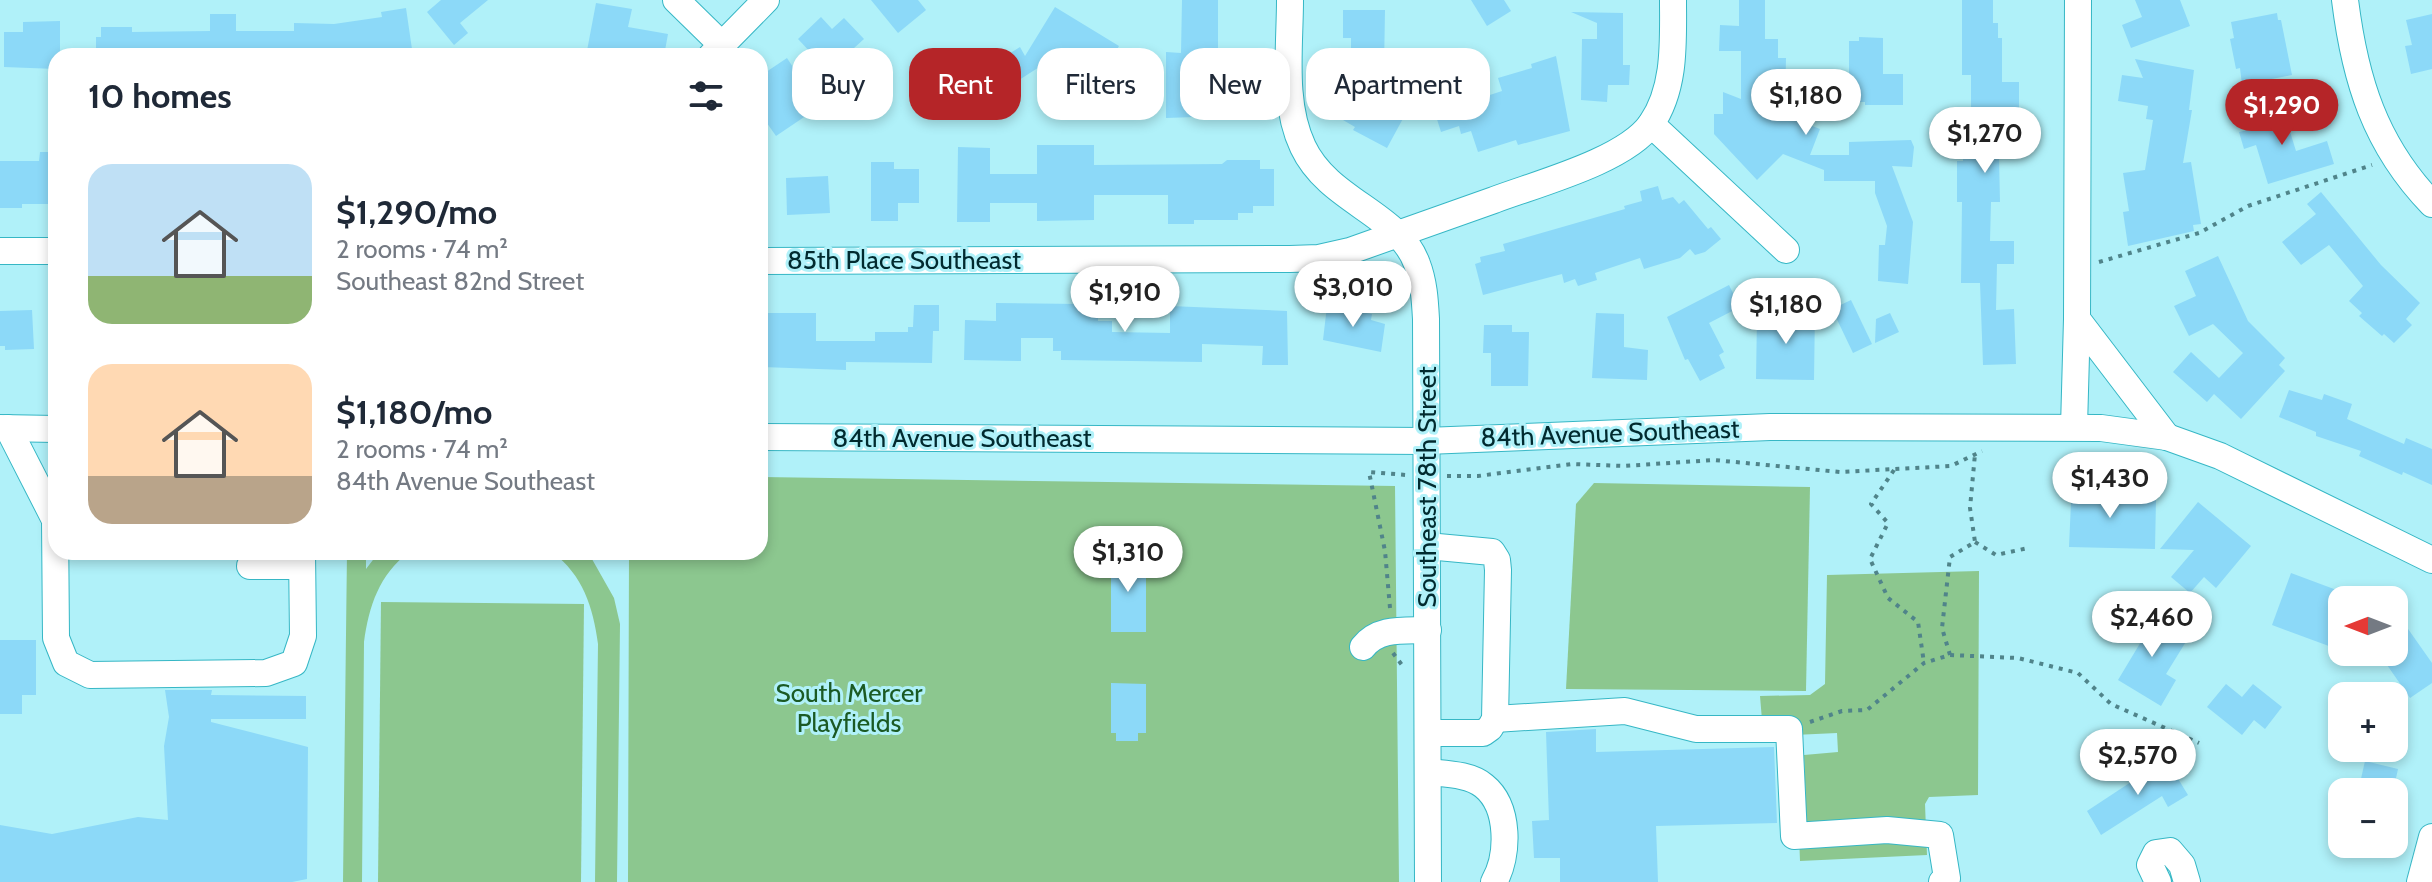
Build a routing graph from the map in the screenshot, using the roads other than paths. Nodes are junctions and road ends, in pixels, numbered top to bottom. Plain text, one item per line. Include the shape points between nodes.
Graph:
1 (676, 0) edge
2 (766, 0) edge
3 (1290, 0) edge
4 (1673, 0) edge
5 (2078, 0) edge
6 (2345, 0) edge
7 (714, 48) edge
8 (719, 48) edge
9 (1651, 124) junction
10 (2432, 204) edge
11 (1399, 234) junction
12 (1786, 250) dead end
13 (0, 251) edge
14 (48, 251) edge
15 (768, 261) edge
16 (2077, 319) junction
17 (2074, 427) junction
18 (4, 428) edge
19 (48, 429) edge
20 (768, 437) edge
21 (2167, 437) junction
22 (1426, 441) junction
23 (48, 507) edge
24 (1427, 546) junction
25 (55, 560) edge
26 (295, 560) edge
27 (302, 560) edge
28 (2432, 560) edge
29 (250, 566) dead end
30 (1428, 630) junction
31 (1363, 647) dead end
32 (1495, 719) junction
33 (1428, 733) junction
34 (1428, 772) junction
35 (2432, 837) edge
36 (1428, 882) edge
37 (1494, 882) edge
38 (1942, 882) edge
39 (2158, 882) edge
40 (2187, 882) edge
41 (2420, 882) edge

1 - 7 street
2 - 8 street
3 - 11 street, Southeast 78th Street via 1290,103 1303,148 1335,189
4 - 9 street via 1673,64
5 - 16 street
6 - 10 street via 2358,75 2379,133
9 - 11 street, 85th Place Southeast via 1633,141 1587,166
9 - 12 street
11 - 15 street, 85th Place Southeast via 1305,259
11 - 22 street, Southeast 78th Street via 1417,264 1424,290
13 - 14 street
16 - 17 street
16 - 21 street
17 - 21 street, 84th Avenue Southeast
17 - 22 street, 84th Avenue Southeast via 1770,427
18 - 19 street
18 - 23 street
20 - 22 street, 84th Avenue Southeast
21 - 28 street, 84th Avenue Southeast via 2220,456
22 - 24 street, Southeast 78th Street
24 - 30 street, Southeast 78th Street
24 - 32 street via 1492,552 1497,560
25 - 27 street via 56,638 66,663 90,675 266,673 294,663 303,636
26 - 29 street
30 - 31 street via 1386,631
30 - 33 street, Southeast 78th Street
32 - 33 street via 1483,733
32 - 38 street via 1625,711 1696,729 1789,729 1794,836 1887,830 1940,835 1947,878
33 - 34 street, Southeast 78th Street
34 - 36 street, Southeast 78th Street
34 - 37 street via 1483,784 1496,799 1504,844 1503,866
35 - 41 street
39 - 40 street via 2150,865 2156,853 2170,851

